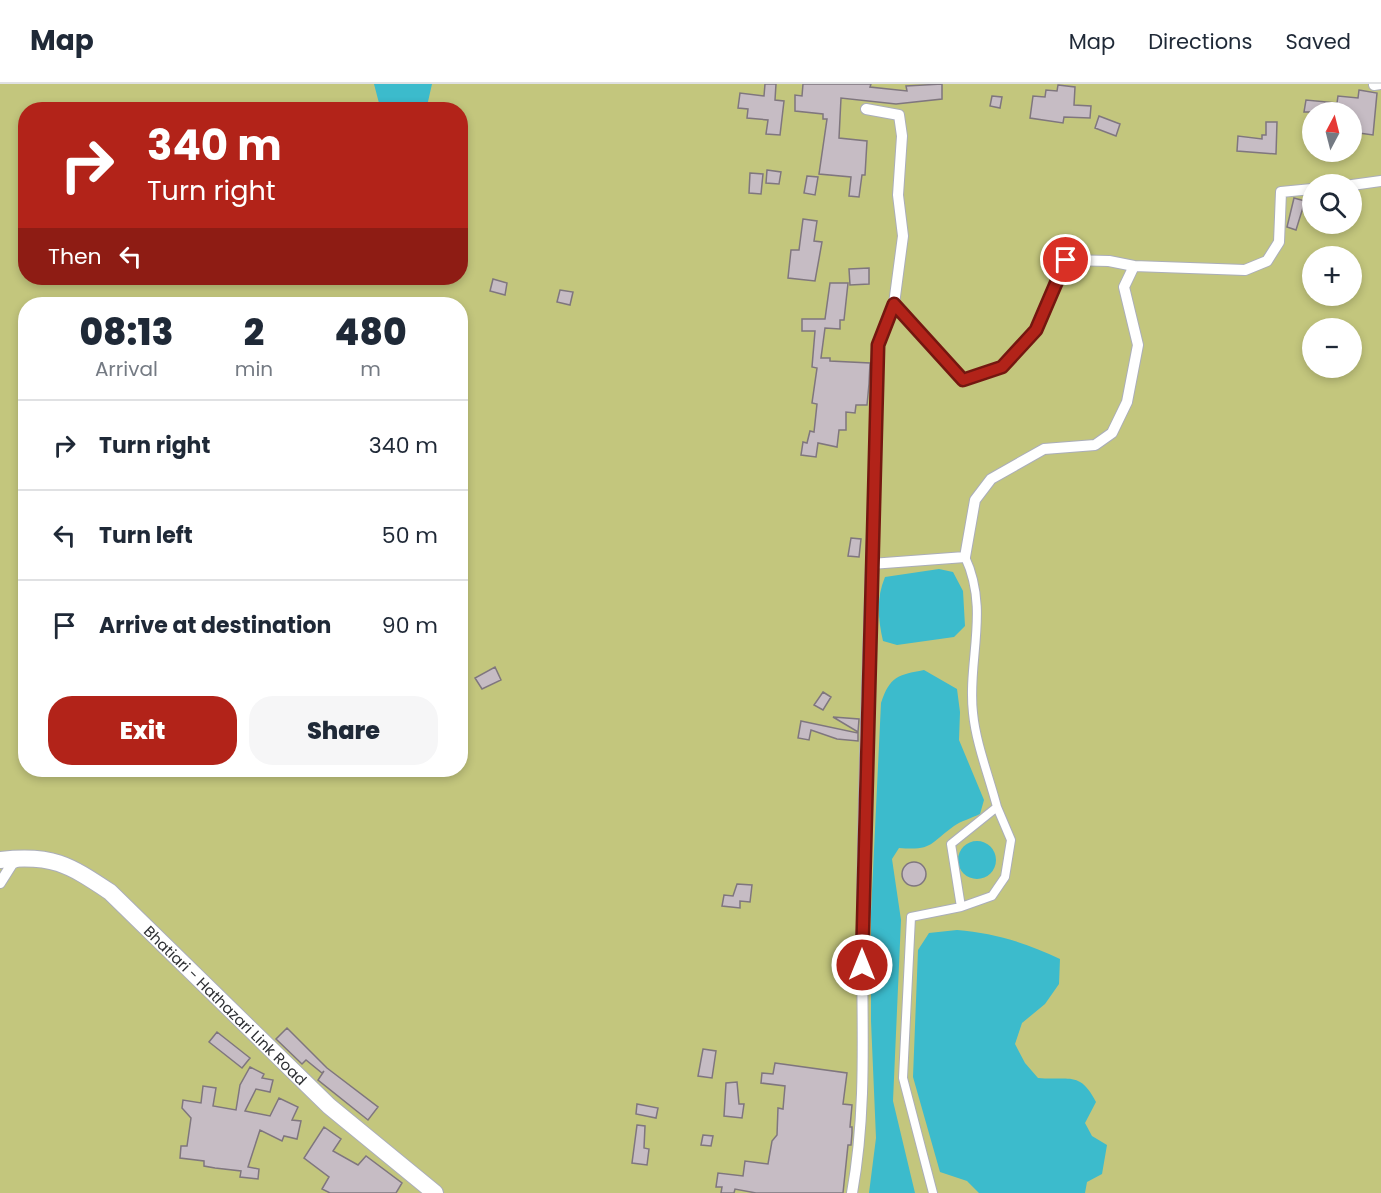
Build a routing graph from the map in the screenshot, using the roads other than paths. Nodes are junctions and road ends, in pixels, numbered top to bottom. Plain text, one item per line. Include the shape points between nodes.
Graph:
1 (866, 109) dead end
2 (1381, 181) edge
3 (1362, 183) edge
4 (1302, 190) edge
5 (1134, 266) junction
6 (894, 304) junction
7 (965, 557) junction
8 (871, 564) junction
9 (997, 807) junction
10 (26, 857) junction
11 (0, 860) edge
12 (0, 883) edge
13 (960, 907) junction
14 (435, 1193) edge
15 (852, 1193) edge
16 (933, 1193) edge

1 - 6 street via 899,116 902,136 898,195 903,236
2 - 3 street
4 - 5 street via 1281,192 1279,242 1267,261 1245,270
5 - 6 street via 1066,260 1036,330 1002,367 963,380
5 - 7 street via 1124,286 1138,345 1127,402 1112,433 1095,445 1044,449 991,478 975,500
6 - 8 street via 878,345
7 - 8 street
7 - 9 street via 971,571 978,629 973,712
8 - 15 street via 863,1054 858,1163
9 - 13 street via 951,844
9 - 13 street via 1011,840 1005,877 992,896
10 - 11 main road, Bhatiari - Hathazari Link Road
10 - 12 street via 12,864
10 - 14 main road, Bhatiari - Hathazari Link Road via 52,860 110,892 328,1106
13 - 16 street via 911,917 903,1078

